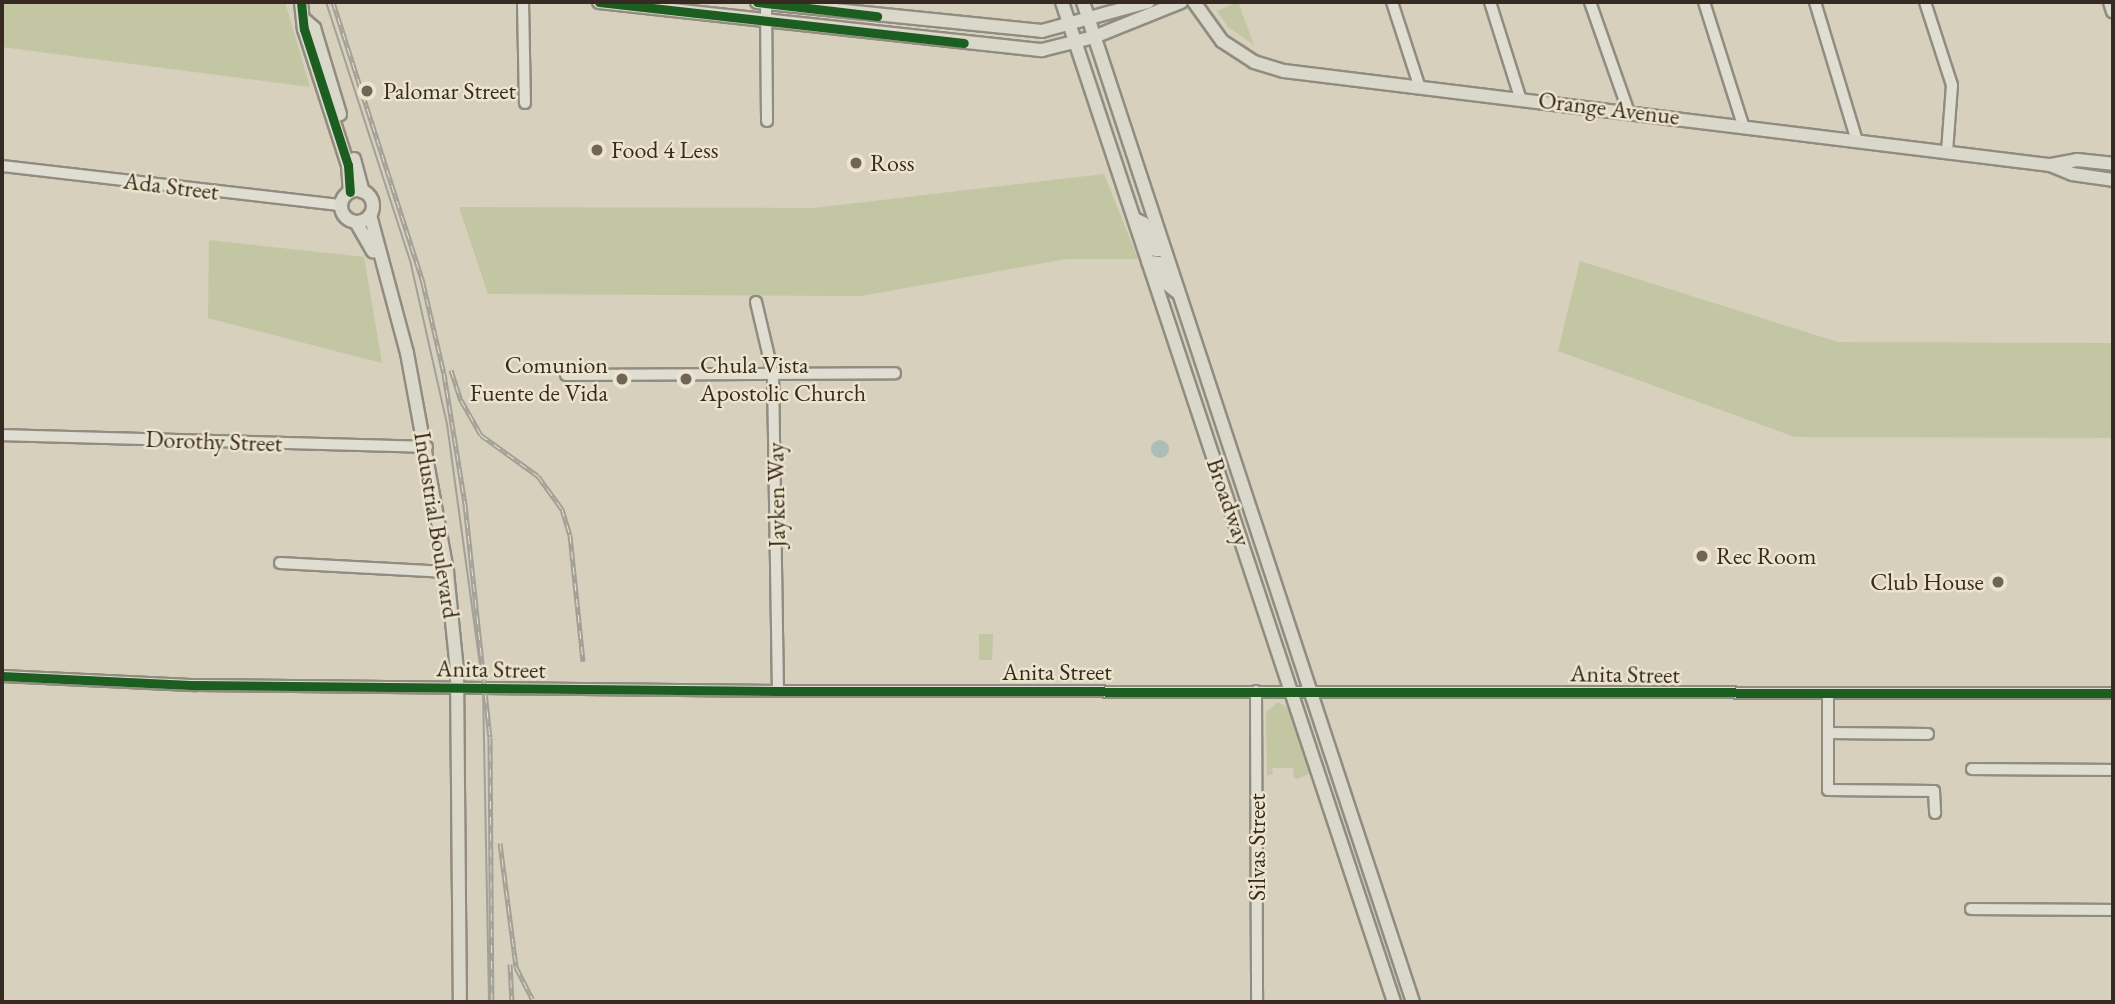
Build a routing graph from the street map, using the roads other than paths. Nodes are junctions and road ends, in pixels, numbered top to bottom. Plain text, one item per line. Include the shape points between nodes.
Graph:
1 (301, 2) edge
2 (523, 2) edge
3 (599, 2) edge
4 (761, 2) edge
5 (1062, 2) edge
6 (1083, 2) edge
7 (1148, 2) edge
8 (1181, 2) edge
9 (1194, 2) edge
10 (1392, 2) edge
11 (1490, 2) edge
12 (1590, 2) edge
13 (1704, 2) edge
14 (1815, 2) edge
15 (1925, 2) edge
16 (2110, 2) edge
17 (2113, 12) edge
18 (1089, 20) junction
19 (766, 22) junction
20 (1069, 25) junction
21 (1094, 37) junction
22 (1075, 43) junction
23 (1419, 85) junction
24 (1520, 97) junction
25 (525, 103) dead end
26 (1628, 110) junction
27 (767, 121) dead end
28 (1743, 125) junction
29 (1857, 141) junction
30 (1947, 152) junction
31 (2113, 164) edge
32 (2050, 165) junction
33 (2, 166) edge
34 (2113, 180) edge
35 (356, 192) junction
36 (341, 205) junction
37 (370, 215) junction
38 (1133, 219) junction
39 (355, 222) junction
40 (1164, 250) junction
41 (1147, 262) junction
42 (381, 263) junction
43 (1178, 293) junction
44 (756, 302) dead end
45 (895, 373) dead end
46 (566, 374) dead end
47 (773, 374) junction
48 (2, 435) edge
49 (1225, 436) junction
50 (1208, 442) junction
51 (427, 447) junction
52 (280, 563) dead end
53 (447, 572) junction
54 (2, 676) edge
55 (457, 687) junction
56 (778, 691) junction
57 (1256, 691) junction
58 (1293, 691) junction
59 (1309, 691) junction
60 (2113, 693) edge
61 (1828, 694) junction
62 (1829, 733) junction
63 (1928, 734) dead end
64 (1972, 769) dead end
65 (2113, 770) edge
66 (1935, 813) dead end
67 (1377, 895) junction
68 (1360, 898) junction
69 (1970, 909) dead end
70 (2113, 910) edge
71 (460, 1002) edge
72 (1257, 1002) edge
73 (1394, 1002) edge
74 (1413, 1002) edge

1 - 35 main road, Industrial Boulevard via 306,21 314,28
2 - 25 street
3 - 19 main road
4 - 19 street
4 - 20 main road via 1032,30
5 - 20 main road, Broadway
6 - 18 main road, Broadway
7 - 18 main road
8 - 21 main road
9 - 23 main road, Orange Avenue via 1222,41 1254,62 1284,71
10 - 23 street
11 - 24 street
12 - 26 street
13 - 28 street
14 - 29 street
15 - 30 street via 1952,85
16 - 17 main road
18 - 20 main road
18 - 21 main road, Broadway
19 - 22 main road via 1042,50
19 - 27 street
20 - 22 main road, Broadway
21 - 22 main road
21 - 40 main road, Broadway
22 - 38 main road, Broadway
23 - 24 main road, Orange Avenue
24 - 26 main road, Orange Avenue
26 - 28 main road, Orange Avenue
28 - 29 main road, Orange Avenue
29 - 30 main road, Orange Avenue
30 - 32 main road, Orange Avenue
31 - 32 main road, Orange Avenue via 2077,160
32 - 34 main road, Orange Avenue via 2072,174
33 - 36 street, Ada Street
35 - 36 main road
35 - 37 main road, Industrial Boulevard via 372,202
36 - 39 main road, Industrial Boulevard via 346,219
37 - 39 main road
37 - 42 main road, Industrial Boulevard
38 - 40 main road via 1143,223 1156,250
38 - 41 main road, Broadway
39 - 42 main road, Industrial Boulevard
40 - 43 main road, Broadway
41 - 43 main road via 1159,263 1167,284
41 - 50 main road, Broadway
42 - 51 main road, Industrial Boulevard
43 - 49 main road, Broadway
44 - 47 street, Jayken Way
45 - 47 street
46 - 47 street
47 - 56 street, Jayken Way
48 - 51 street, Dorothy Street
49 - 50 main road
49 - 59 main road, Broadway
50 - 58 main road, Broadway
51 - 53 main road, Industrial Boulevard
52 - 53 street
53 - 55 main road, Industrial Boulevard
54 - 55 street, Anita Street via 196,685
55 - 56 street, Anita Street
55 - 71 main road, Industrial Boulevard
56 - 57 street, Anita Street
57 - 58 street, Anita Street
57 - 72 street, Silvas Street
58 - 59 street, Anita Street
58 - 68 main road, Broadway
59 - 61 street, Anita Street
59 - 67 main road, Broadway
60 - 61 street, Anita Street
61 - 62 street
62 - 63 street
62 - 66 street via 1828,790 1934,791
64 - 65 street
67 - 68 main road
67 - 74 main road, Broadway
68 - 73 main road, Broadway
69 - 70 street

